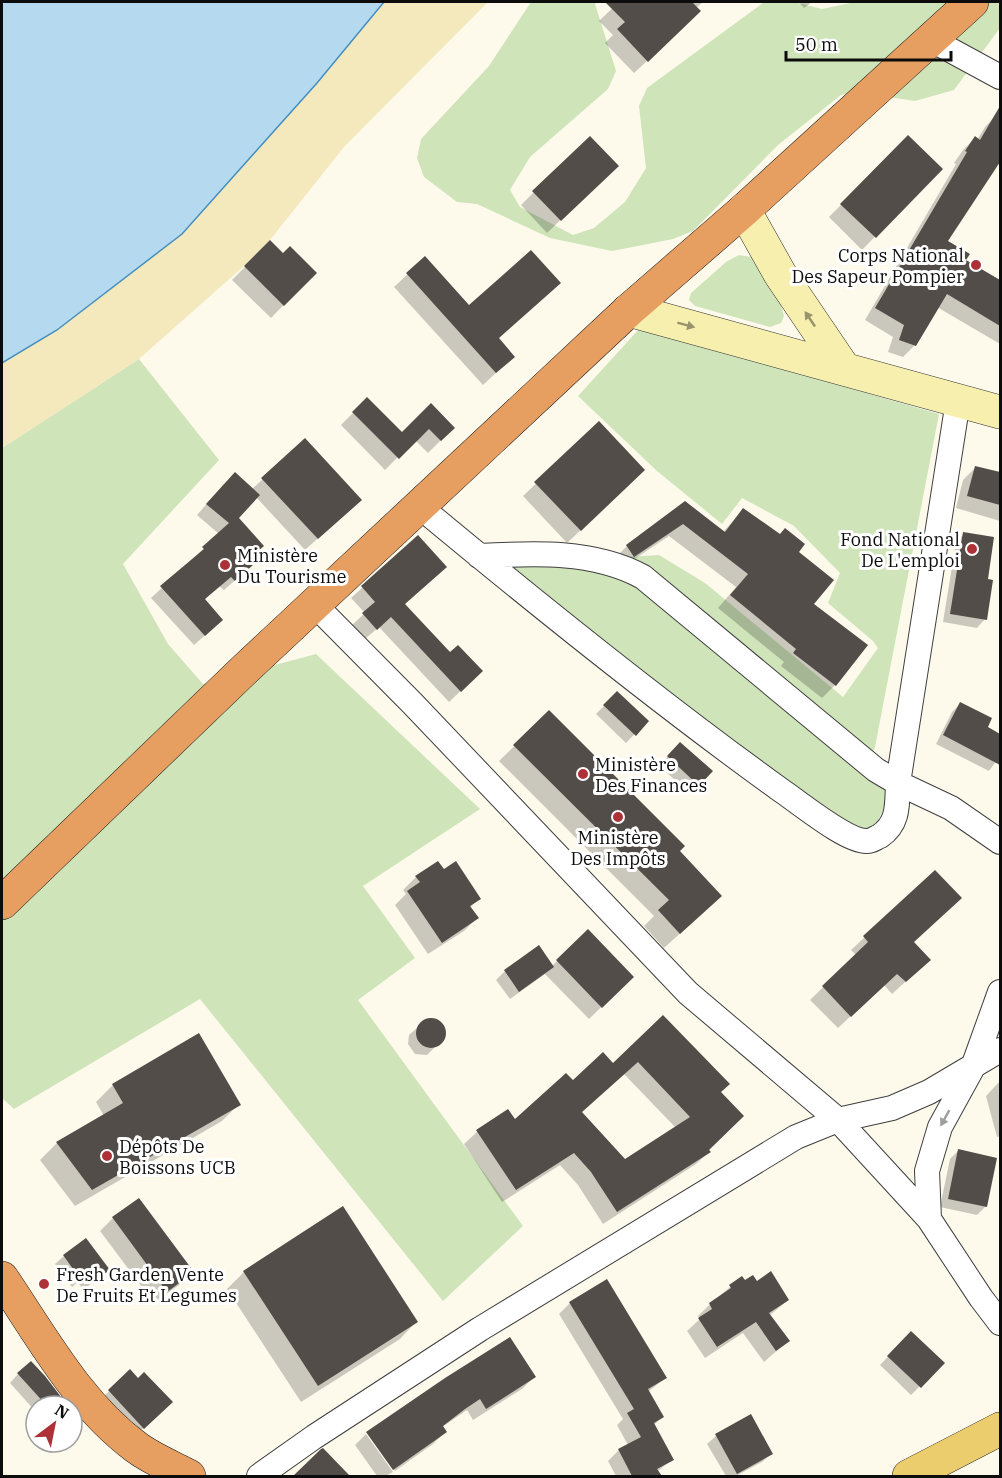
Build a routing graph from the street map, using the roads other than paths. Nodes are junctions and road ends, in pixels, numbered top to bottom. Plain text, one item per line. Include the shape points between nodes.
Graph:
1 (972, 2) edge
2 (930, 39) junction
3 (1000, 77) edge
4 (744, 210) junction
5 (629, 310) junction
6 (843, 367) junction
7 (958, 401) junction
8 (1000, 412) edge
9 (419, 506) junction
10 (479, 556) junction
11 (314, 604) junction
12 (898, 783) junction
13 (1000, 842) edge
14 (2, 903) edge
15 (1000, 992) edge
16 (1000, 1050) edge
17 (973, 1067) junction
18 (838, 1120) junction
19 (929, 1219) junction
20 (2, 1278) edge
21 (1000, 1323) edge
22 (1000, 1429) edge
23 (189, 1476) edge
24 (259, 1476) edge
25 (909, 1476) edge

1 - 2 highway
2 - 3 street
2 - 4 highway
4 - 5 highway
6 -> 4 street via 780,274
5 -> 6 street
5 - 9 highway
6 - 7 street
7 - 8 street
7 - 12 street
9 - 10 street
9 - 11 highway
10 - 12 street via 542,554 628,569 876,770
10 - 12 street via 716,744 831,826 857,840 872,840 888,830 897,812
11 - 14 highway
11 - 18 street via 688,993
12 - 13 street via 951,808
15 - 17 street
16 - 17 street
17 - 18 street via 892,1108
17 -> 19 street via 940,1127 927,1170
18 - 19 street
18 - 24 street via 796,1137 480,1329
19 - 21 street
20 - 23 highway via 81,1394 106,1422 138,1448
22 - 25 main road

